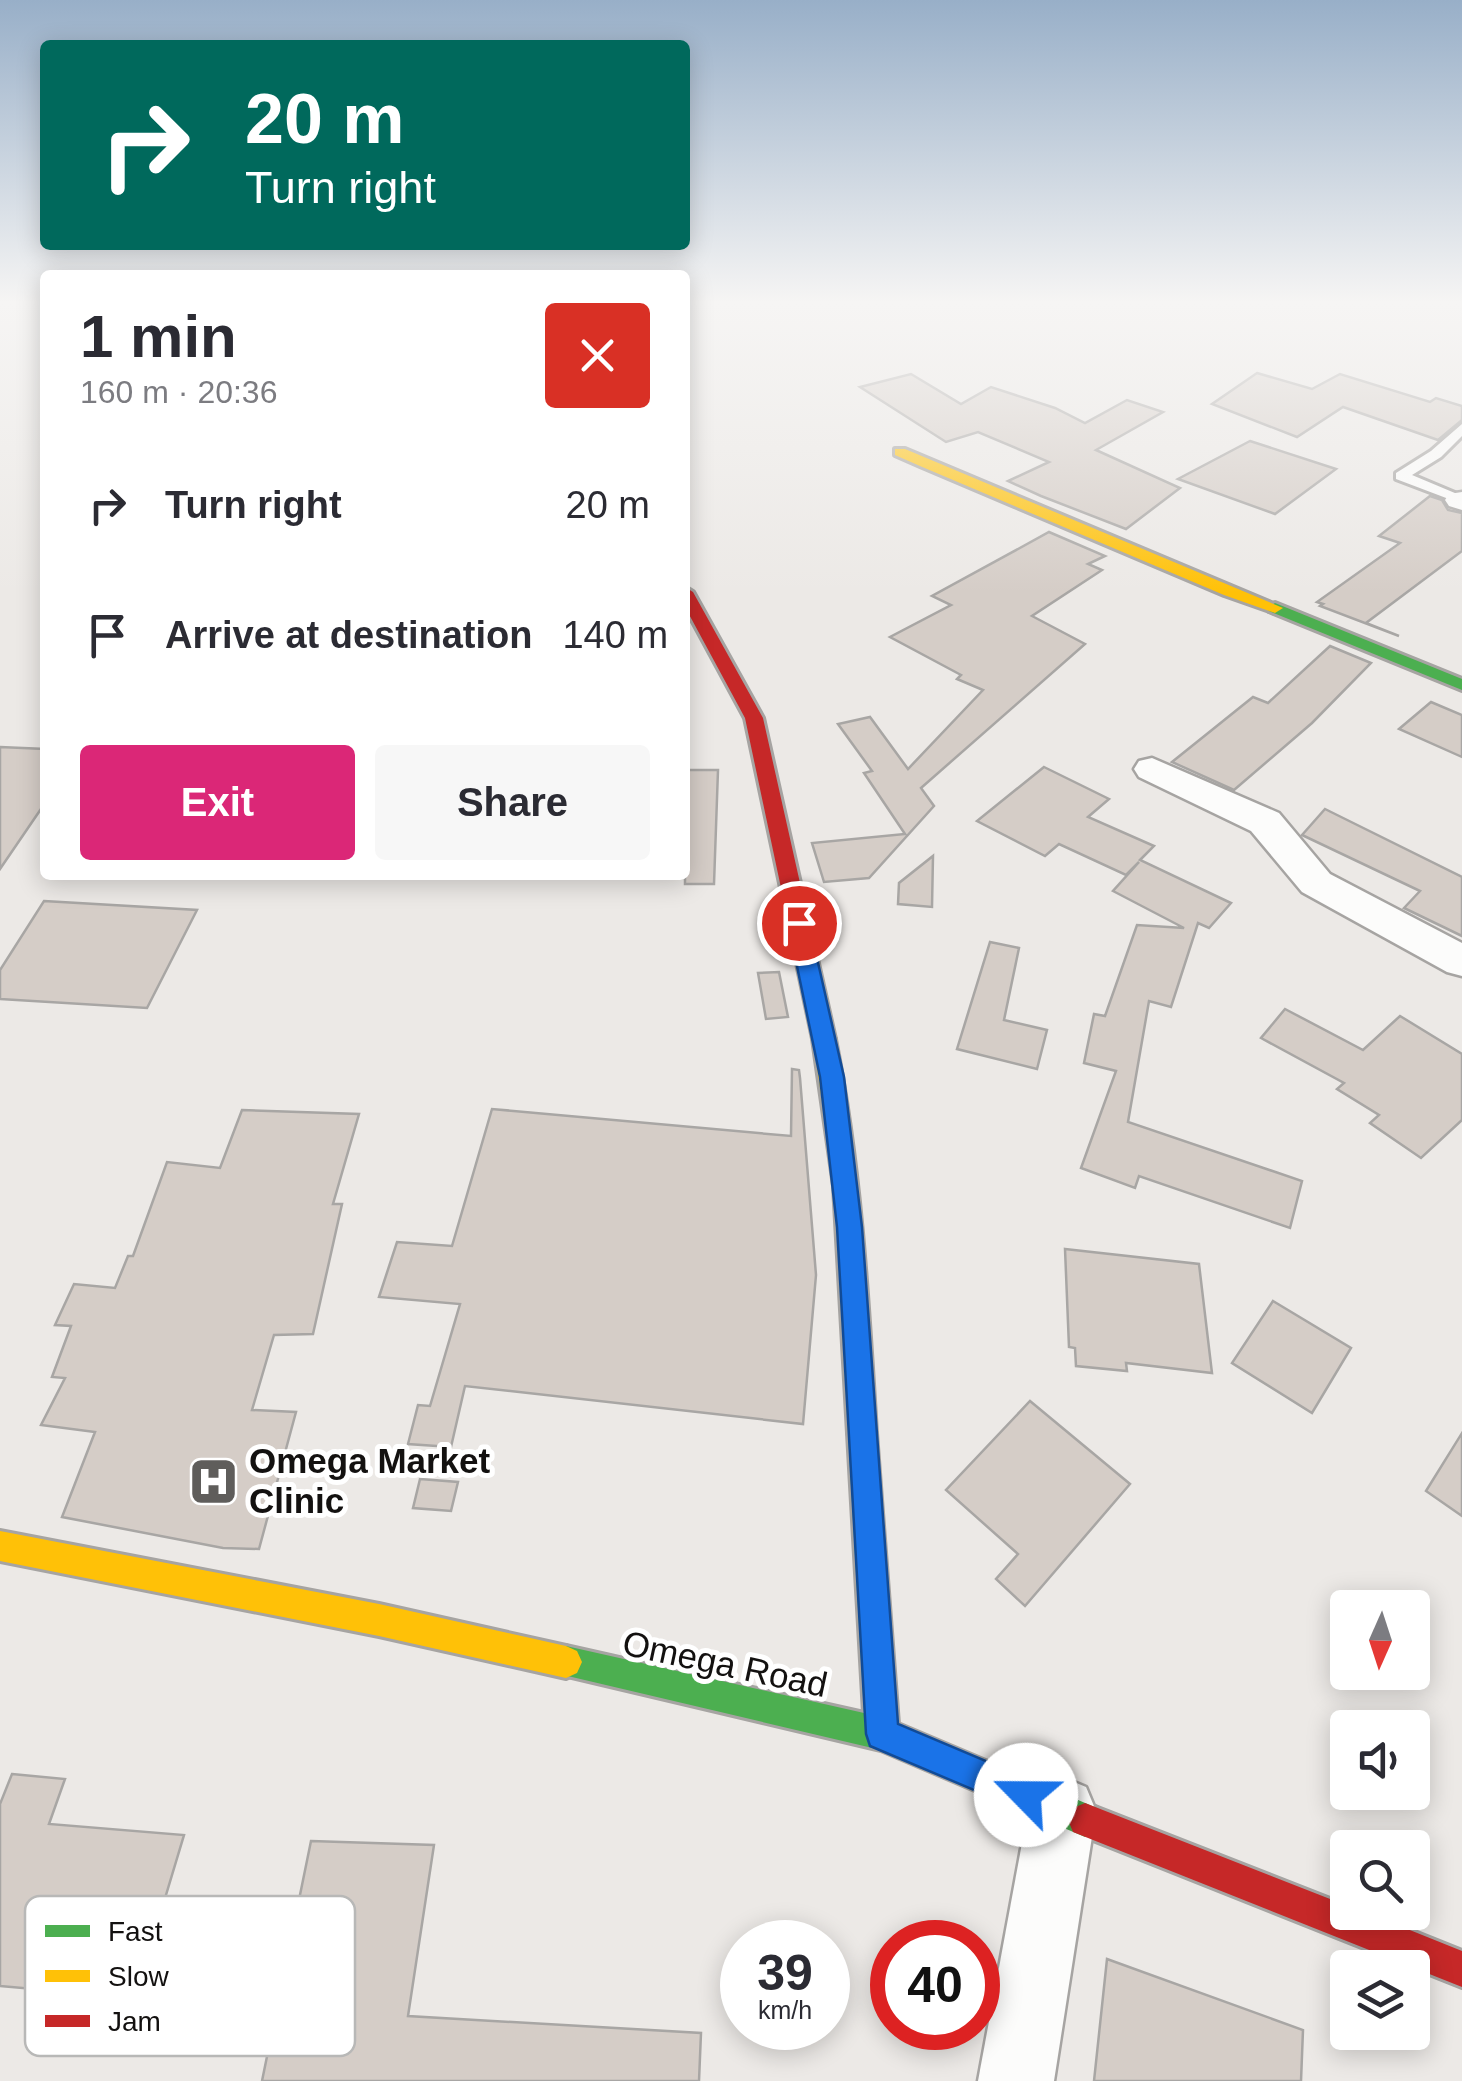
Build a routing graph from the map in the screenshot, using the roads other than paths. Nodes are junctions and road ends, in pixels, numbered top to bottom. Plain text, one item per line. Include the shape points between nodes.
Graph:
1 (1462, 428) edge
2 (900, 452) dead end
3 (1461, 500) edge
4 (690, 601) edge
5 (1462, 685) edge
6 (1152, 769) dead end
7 (1462, 962) edge
8 (0, 1546) edge
9 (882, 1734) junction
10 (1062, 1810) junction
11 (1462, 1969) edge
12 (1016, 2081) edge

1 - 3 lane via 1401,476
2 - 5 street via 1219,591 1294,614
4 - 9 street via 754,718 832,1077 850,1227
6 - 7 street via 1266,822 1316,883
8 - 9 street, Omega Road via 379,1620
9 - 10 street, Omega Road
10 - 11 street, Omega Road
10 - 12 street

